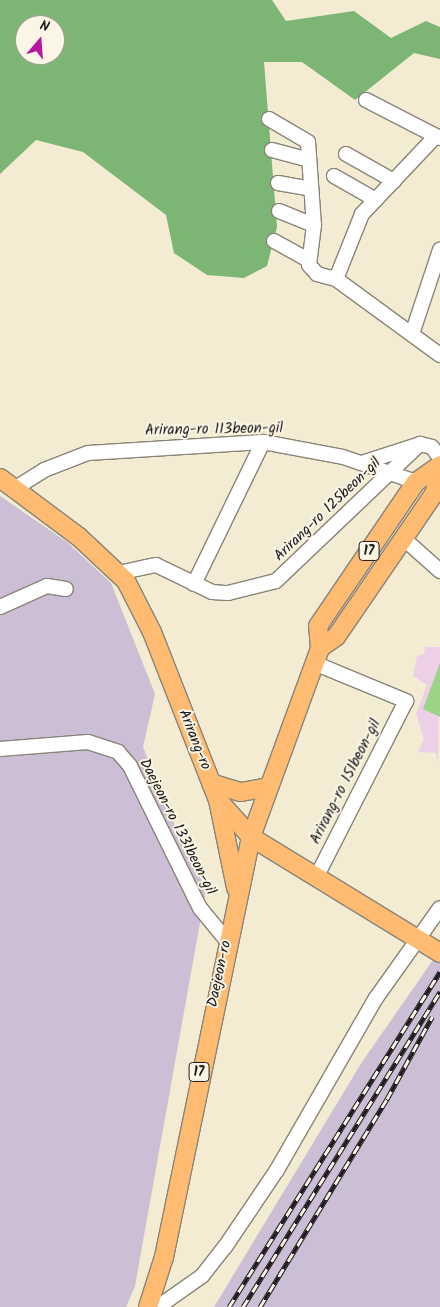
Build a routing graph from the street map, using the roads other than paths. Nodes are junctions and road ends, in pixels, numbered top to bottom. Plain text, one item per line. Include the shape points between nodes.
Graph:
1 (366, 100) dead end
2 (269, 119) dead end
3 (438, 137) edge
4 (272, 150) dead end
5 (346, 154) dead end
6 (309, 160) junction
7 (334, 176) dead end
8 (394, 181) junction
9 (278, 182) dead end
10 (311, 188) junction
11 (376, 200) junction
12 (279, 211) dead end
13 (314, 225) junction
14 (274, 241) dead end
15 (440, 250) edge
16 (308, 260) junction
17 (336, 279) junction
18 (412, 334) junction
19 (440, 355) edge
20 (263, 442) junction
21 (420, 444) junction
22 (440, 458) edge
23 (362, 462) junction
24 (440, 465) edge
25 (391, 472) junction
26 (440, 474) edge
27 (0, 478) edge
28 (416, 482) junction
29 (14, 488) junction
30 (403, 538) junction
31 (440, 571) edge
32 (118, 573) junction
33 (194, 584) junction
34 (66, 589) dead end
35 (0, 607) edge
36 (317, 655) junction
37 (0, 749) edge
38 (211, 783) junction
39 (270, 787) junction
40 (218, 800) junction
41 (251, 837) junction
42 (316, 878) junction
43 (238, 894) junction
44 (440, 908) edge
45 (227, 941) junction
46 (417, 941) junction
47 (440, 953) edge
48 (148, 1307) edge
49 (158, 1307) edge

1 - 3 street
2 - 6 street via 308,142
3 - 8 street
4 - 6 street
5 - 8 street
6 - 10 street
7 - 11 street
8 - 11 street
9 - 10 street
10 - 13 street
11 - 17 street via 362,214
12 - 13 street
13 - 16 street
14 - 16 street
15 - 18 street
16 - 17 street via 317,274
17 - 18 street
18 - 19 street
20 - 23 street, Arirang-ro 113beon-gil via 297,445
20 - 29 street, Arirang-ro 113beon-gil via 88,453 44,470
20 - 33 street
21 - 22 street via 432,447
21 - 23 street
21 - 25 street, Arirang-ro 125beon-gil
23 - 25 street, Arirang-ro 113beon-gil
24 - 28 main road, Daejeon-ro / 17
25 - 28 street, Arirang-ro 113beon-gil
25 - 33 street, Arirang-ro 125beon-gil via 276,581 228,593
26 - 30 main road, 17 via 434,494
27 - 29 main road, Arirang-ro
28 - 36 main road, Daejeon-ro / 17 via 318,626
29 - 32 main road, Arirang-ro
30 - 31 street
30 - 36 main road, 17 via 336,638
32 - 33 street, Arirang-ro 125beon-gil via 156,565
32 - 38 main road, Arirang-ro via 138,599
34 - 35 street via 47,586
36 - 39 main road, Daejeon-ro / 17
36 - 42 street, Arirang-ro 151beon-gil via 406,701
37 - 45 street, Daejeon-ro 1331beon-gil via 88,742 108,745 118,752 130,766 200,908
38 - 39 main road via 241,792
38 - 40 main road, Arirang-ro
39 - 41 main road, Daejeon-ro / 17
40 - 41 main road, Arirang-ro
40 - 43 main road
41 - 42 main road, Arirang-ro
41 - 43 main road, Daejeon-ro / 17
42 - 46 main road, Arirang-ro
43 - 45 main road, Daejeon-ro / 17
44 - 46 street
45 - 48 main road, Daejeon-ro / 17 via 164,1257
46 - 47 main road, Arirang-ro
46 - 49 street via 376,998 277,1170 225,1247 202,1276

